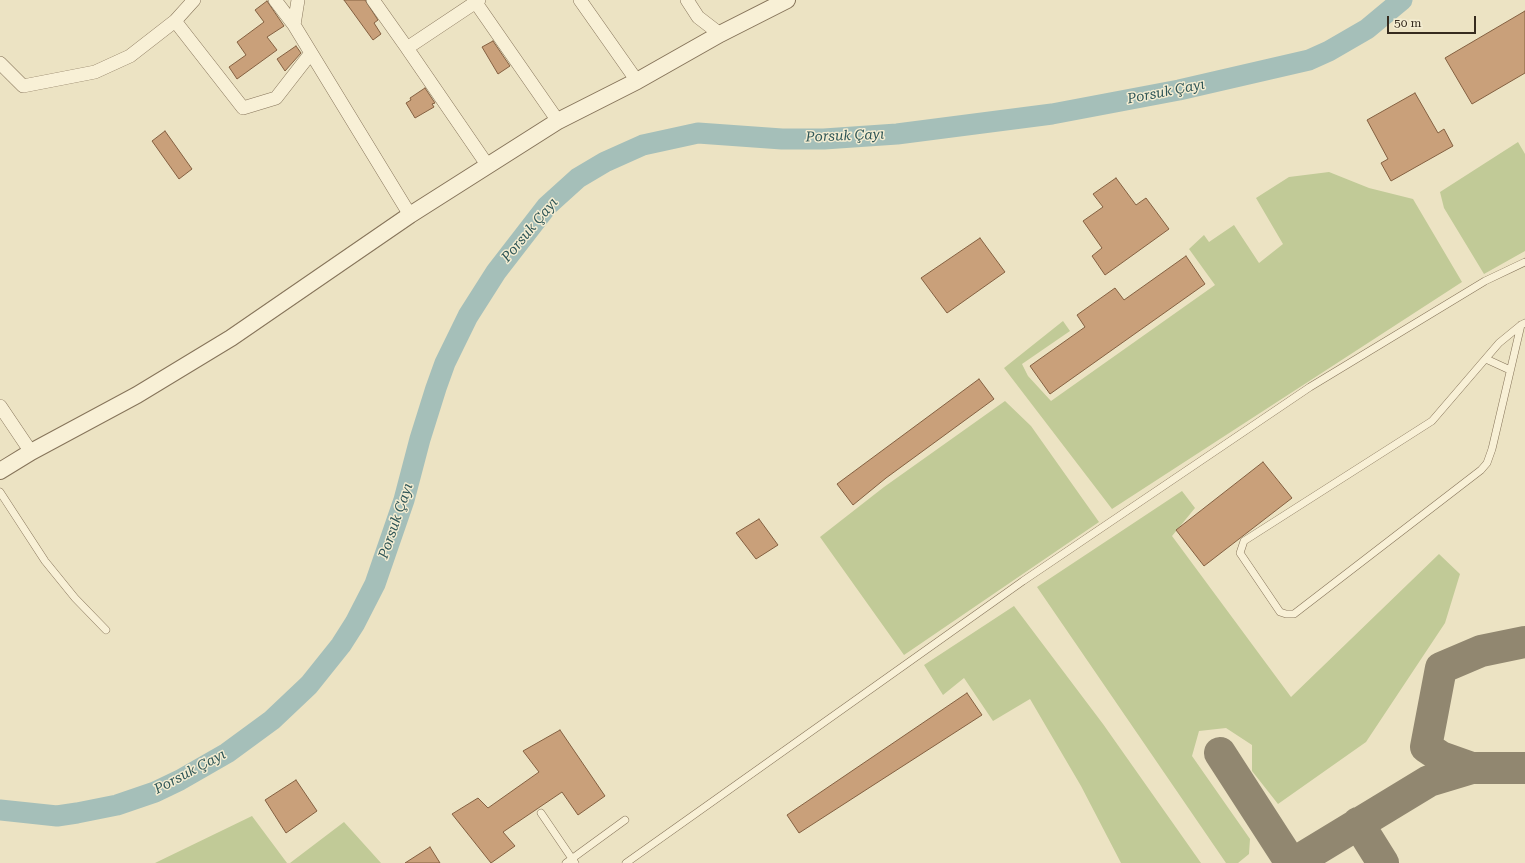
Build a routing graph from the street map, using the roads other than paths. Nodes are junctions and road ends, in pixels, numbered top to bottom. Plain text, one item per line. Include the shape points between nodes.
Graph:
1 (194, 0) edge
2 (275, 0) edge
3 (298, 0) edge
4 (374, 0) edge
5 (580, 0) edge
6 (687, 0) edge
7 (476, 1) edge
8 (781, 1) edge
9 (175, 21) junction
10 (294, 25) junction
11 (720, 34) junction
12 (407, 48) junction
13 (311, 53) junction
14 (0, 63) edge
15 (637, 81) junction
16 (558, 121) junction
17 (488, 166) junction
18 (410, 215) junction
19 (1524, 265) edge
20 (1523, 324) edge
21 (1486, 359) junction
22 (1510, 370) junction
23 (0, 406) edge
24 (31, 452) junction
25 (0, 471) edge
26 (0, 492) edge
27 (106, 630) dead end
28 (541, 813) dead end
29 (625, 820) dead end
30 (571, 862) edge
31 (626, 863) edge

1 - 9 street
2 - 10 street
3 - 10 street
4 - 12 street
5 - 15 street
6 - 11 street via 698,17
7 - 12 street
7 - 16 street
8 - 11 street
9 - 13 street via 243,108 276,98
9 - 14 street via 130,56 95,72 23,86
10 - 13 street
11 - 15 street
12 - 17 street
13 - 18 street
15 - 16 street
16 - 17 street
17 - 18 street
18 - 24 street via 231,338 137,395
19 - 31 lane via 1485,281 1310,387 1023,581
20 - 21 lane via 1499,343
20 - 22 lane
21 - 22 lane
21 - 22 lane via 1432,421 1244,541 1240,553 1280,612 1294,614 1482,470 1492,449
23 - 24 street
24 - 25 street
26 - 27 lane via 45,561 75,598
28 - 30 lane
29 - 30 lane

